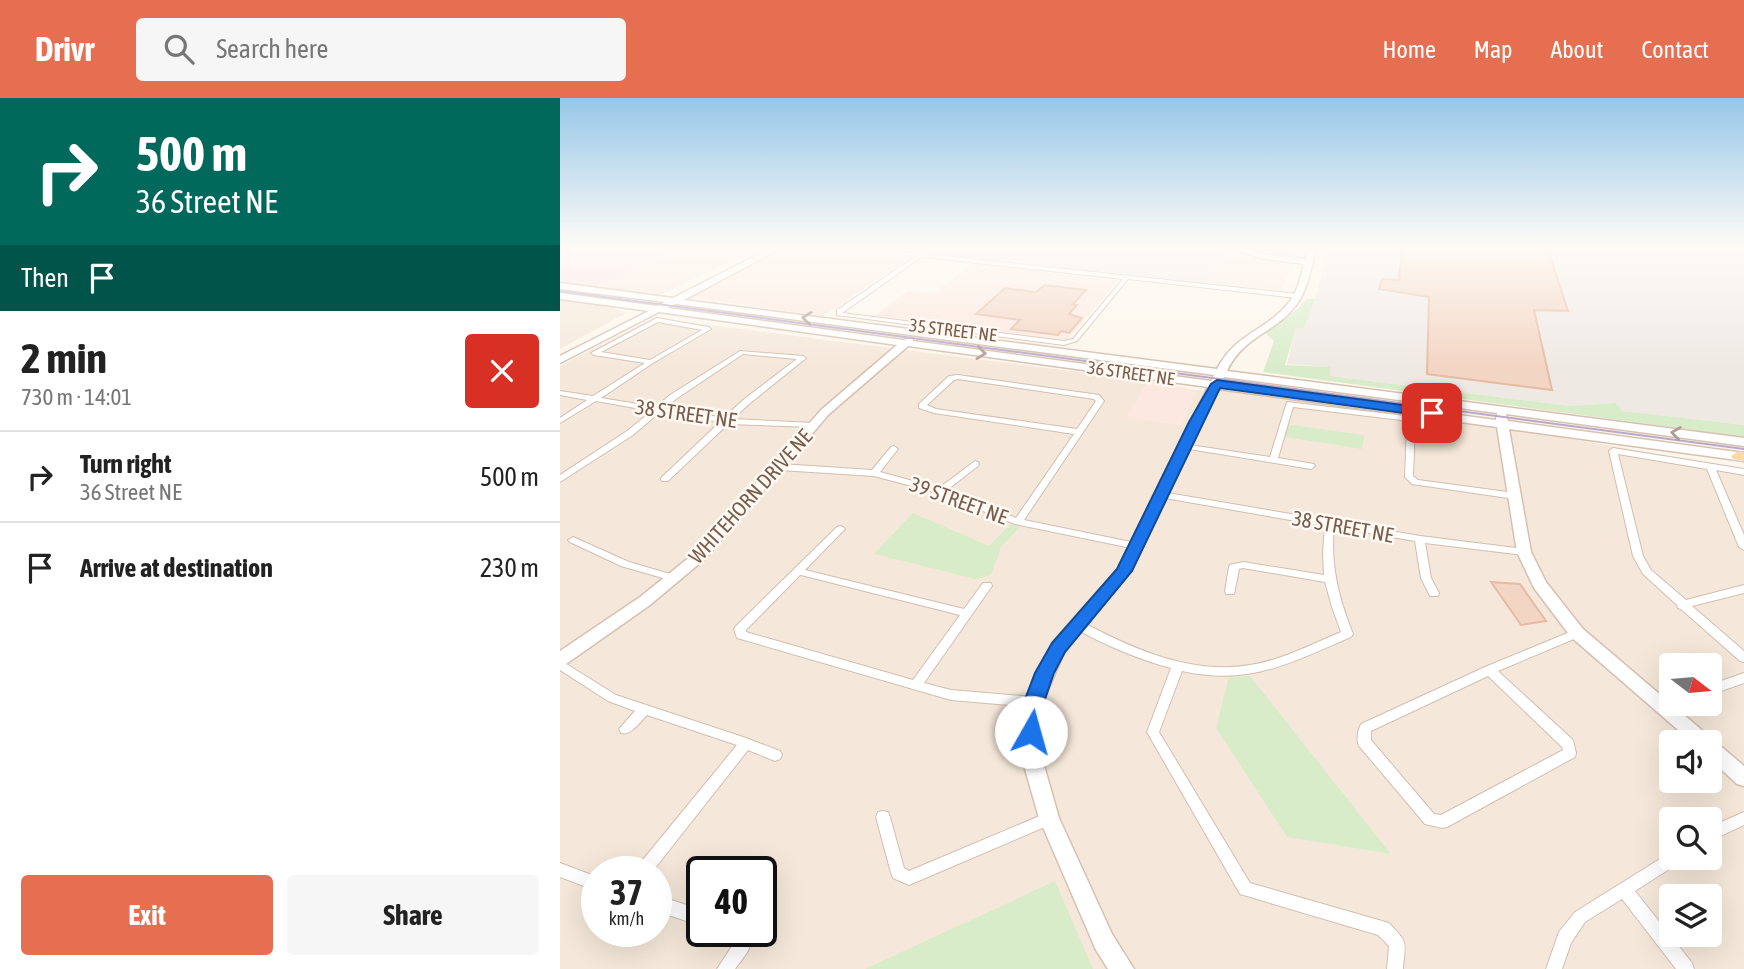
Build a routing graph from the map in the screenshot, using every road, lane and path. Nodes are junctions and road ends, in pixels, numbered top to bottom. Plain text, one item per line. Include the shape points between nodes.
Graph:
1 (568, 288) edge
2 (702, 288) edge
3 (874, 288) edge
4 (1118, 288) edge
5 (1225, 288) edge
6 (1297, 288) edge
7 (689, 295) junction
8 (1293, 295) junction
9 (560, 296) edge
10 (622, 304) junction
11 (670, 304) junction
12 (654, 305) junction
13 (634, 319) junction
14 (923, 333) junction
15 (884, 340) junction
16 (909, 343) junction
17 (896, 350) junction
18 (560, 357) edge
19 (651, 362) junction
20 (1216, 375) junction
21 (560, 393) edge
22 (597, 399) junction
23 (836, 402) junction
24 (658, 409) junction
25 (560, 421) edge
26 (725, 421) junction
27 (1505, 422) junction
28 (814, 425) junction
29 (1079, 432) junction
30 (1744, 442) edge
31 (1184, 446) junction
32 (894, 449) dead end
33 (1742, 457) edge
34 (1273, 460) junction
35 (975, 464) dead end
36 (1311, 466) dead end
37 (1710, 466) junction
38 (780, 467) junction
39 (1744, 472) edge
40 (874, 473) junction
41 (665, 479) dead end
42 (560, 480) edge
43 (941, 491) junction
44 (1162, 495) junction
45 (1515, 496) junction
46 (1732, 519) junction
47 (1744, 521) edge
48 (1018, 522) junction
49 (1330, 524) junction
50 (840, 529) dead end
51 (1420, 539) junction
52 (573, 540) dead end
53 (1136, 546) junction
54 (1744, 547) edge
55 (1524, 551) junction
56 (801, 572) junction
57 (673, 578) junction
58 (1329, 579) junction
59 (988, 586) dead end
60 (1744, 589) edge
61 (1230, 591) dead end
62 (1434, 593) dead end
63 (1682, 605) junction
64 (967, 613) junction
65 (1079, 625) junction
66 (1577, 634) junction
67 (1744, 658) edge
68 (560, 662) edge
69 (1178, 665) junction
70 (1489, 670) junction
71 (1744, 678) edge
72 (916, 685) junction
73 (1722, 686) edge
74 (1659, 695) edge
75 (1034, 702) junction
76 (645, 709) junction
77 (1683, 716) edge
78 (625, 729) dead end
79 (1695, 730) edge
80 (746, 743) junction
81 (775, 755) dead end
82 (1722, 758) edge
83 (1744, 778) edge
84 (883, 817) dead end
85 (1049, 818) junction
86 (1744, 818) edge
87 (1722, 828) edge
88 (655, 856) edge
89 (1659, 868) edge
90 (560, 870) edge
91 (581, 878) edge
92 (1625, 890) junction
93 (740, 947) edge
94 (725, 969) edge
95 (1122, 969) edge
96 (1395, 969) edge
97 (1554, 969) edge
98 (1686, 969) edge

1 - 12 main road, 36 STREET NE
2 - 7 main road
3 - 4 street, 35 STREET NE via 839,314 1068,343
5 - 8 street
6 - 8 main road
7 - 11 main road, 36 STREET NE
7 - 11 main road
7 - 12 main road
14 -> 7 main road, 36 STREET NE
8 - 20 main road via 1231,343
9 - 10 main road, 36 STREET NE
10 - 12 main road, 36 STREET NE
10 - 13 main road via 635,312
11 - 12 main road, 36 STREET NE
11 - 13 main road
11 - 15 main road, 36 STREET NE
12 - 13 main road
13 - 18 main road
14 - 16 main road, WHITEHORN DRIVE NE
14 - 20 main road, 36 STREET NE
15 - 16 main road, 36 STREET NE
15 - 17 main road
16 - 17 main road, WHITEHORN DRIVE NE
16 -> 20 main road, 36 STREET NE via 1184,379
16 - 23 main road, WHITEHORN DRIVE NE
17 - 23 main road, WHITEHORN DRIVE NE
19 - 19 street via 594,353 652,321 708,327
19 - 22 street
20 - 27 main road, 36 STREET NE via 1269,379
20 - 27 main road, 36 STREET NE via 1485,424
20 - 31 main road
21 - 22 street, 38 STREET NE
22 - 24 street, 38 STREET NE
22 - 25 street
23 - 28 main road, WHITEHORN DRIVE NE
24 - 26 street, 38 STREET NE
24 - 26 street via 742,352 803,358
24 - 42 street
26 - 28 street, 38 STREET NE
26 - 41 street
30 -> 27 main road, 36 STREET NE
27 - 33 main road, 36 STREET NE
27 - 45 main road
28 - 38 main road, WHITEHORN DRIVE NE
29 - 29 street via 1100,401 1096,397 958,377 922,406
29 - 48 street
31 - 34 street
31 - 44 main road
32 - 40 street
34 - 36 street
34 - 45 street via 1290,404 1390,416 1411,424 1409,477 1416,482
35 - 43 street
37 - 39 street
37 - 46 street
37 - 63 street via 1612,450 1638,556 1647,572
38 - 40 street, 39 STREET NE
38 - 57 main road, WHITEHORN DRIVE NE via 708,548
40 - 43 street, 39 STREET NE
43 - 48 street, 39 STREET NE
44 - 49 street, 38 STREET NE
44 - 53 main road
45 - 55 main road
46 - 47 street
46 - 54 street
48 - 53 street, 39 STREET NE
49 - 51 street, 38 STREET NE
49 - 58 street via 1326,544
50 - 56 street
51 - 55 street, 38 STREET NE
51 - 62 street via 1426,578
52 - 57 street via 625,565
53 - 65 main road via 1124,571
55 - 66 main road via 1539,584
56 - 64 street
56 - 72 street via 740,629 741,635
57 - 68 main road, WHITEHORN DRIVE NE
58 - 61 street via 1243,565 1234,567
58 - 69 street via 1347,634 1248,670
59 - 64 street
60 - 63 street
63 - 67 street
64 - 72 street
65 - 69 street
65 - 75 main road via 1058,648
66 - 70 street
66 - 74 main road
68 - 76 street via 612,698
69 - 96 street via 1153,732 1245,889 1383,929 1396,943
70 - 70 street via 1366,728 1364,742 1430,819 1442,822 1570,753 1568,744
71 - 73 street
72 - 75 street via 951,695
75 - 85 main road via 1033,762
76 - 78 street
76 - 80 street
77 - 79 main road
80 - 81 street
80 - 88 street
82 - 83 main road
84 - 85 street via 898,873 909,878
85 - 95 main road via 1104,942
86 - 87 street
89 - 92 street
90 - 91 street
92 - 97 street via 1580,917 1565,938
92 - 98 street
93 - 94 street

